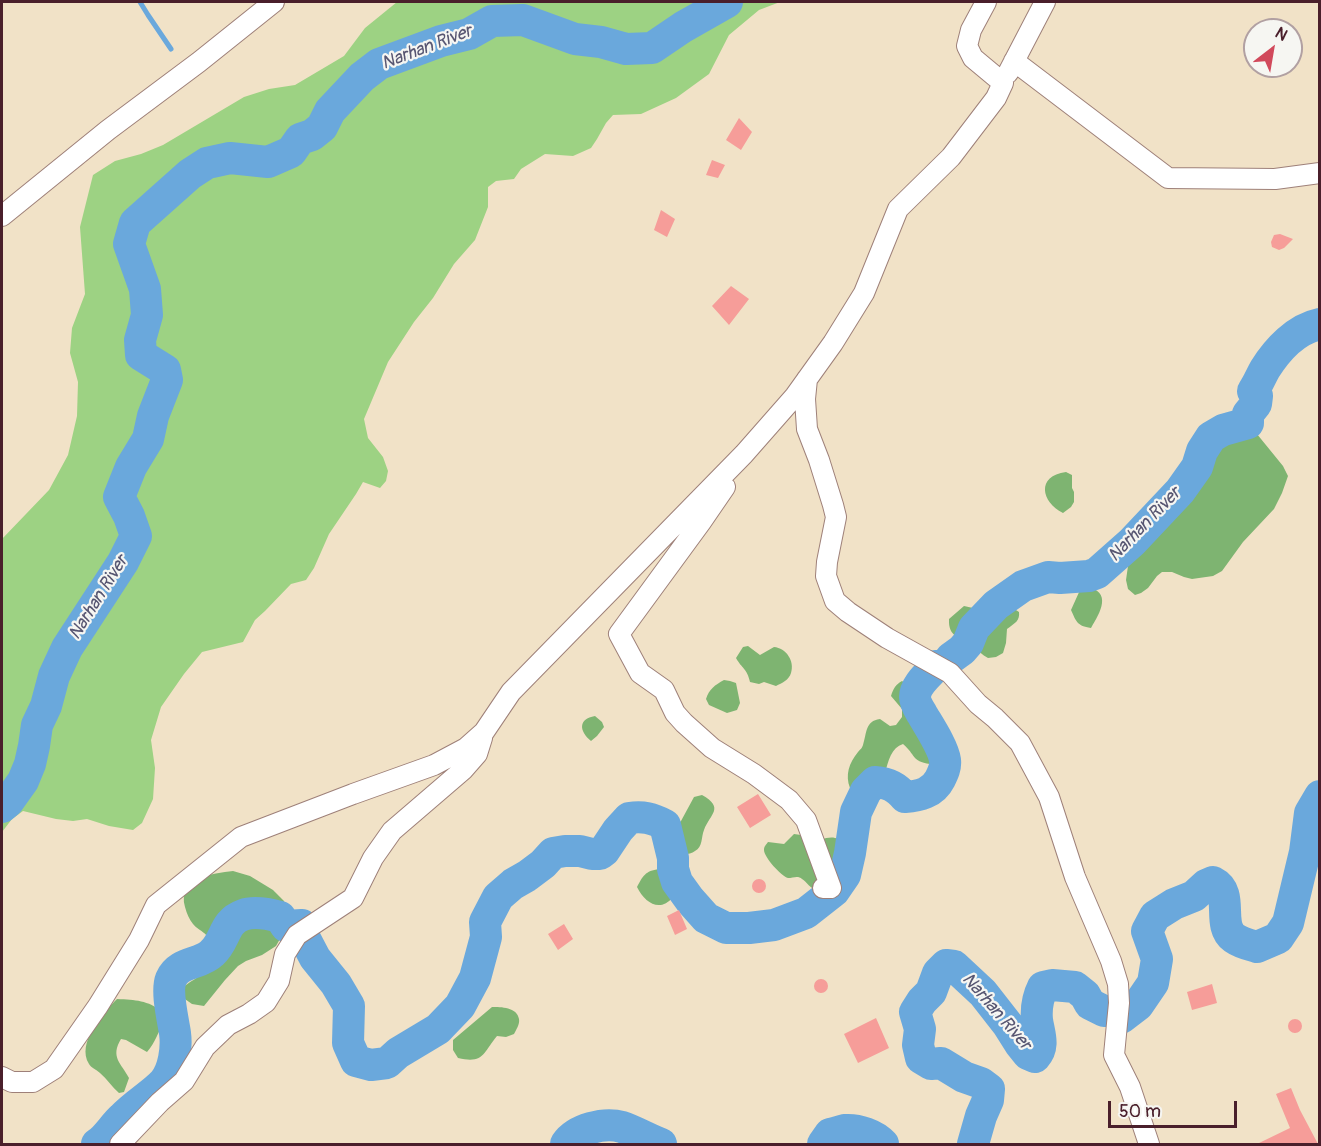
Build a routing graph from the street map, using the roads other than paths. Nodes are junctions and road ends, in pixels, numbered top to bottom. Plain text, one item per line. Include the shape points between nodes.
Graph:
1 (274, 2) edge
2 (986, 2) edge
3 (1045, 2) edge
4 (1014, 61) junction
5 (1003, 83) junction
6 (1320, 173) edge
7 (3, 213) edge
8 (807, 379) junction
9 (744, 454) junction
10 (484, 732) junction
11 (823, 888) dead end
12 (2, 1077) edge
13 (120, 1144) edge
14 (1149, 1144) edge

1 - 7 street
2 - 5 street via 967,46 973,58
3 - 4 street
4 - 5 street
4 - 6 street via 1168,178 1275,179
5 - 8 street via 951,157 898,209 864,293
8 - 9 street
8 - 14 street via 807,429 836,517 826,576 835,601 888,638 950,672 1020,743 1049,797 1075,877 1111,961 1119,1003 1114,1055 1130,1087
9 - 10 street via 511,692
9 - 11 street via 701,522 619,633 640,673 664,690 684,723 712,748 789,800 806,820 831,888
10 - 12 street via 466,748 434,765 241,837 156,905 104,997 54,1069 33,1082 12,1082
10 - 13 street via 477,754 463,770 392,831 353,898 297,935 266,1002 228,1025 205,1047 184,1081

